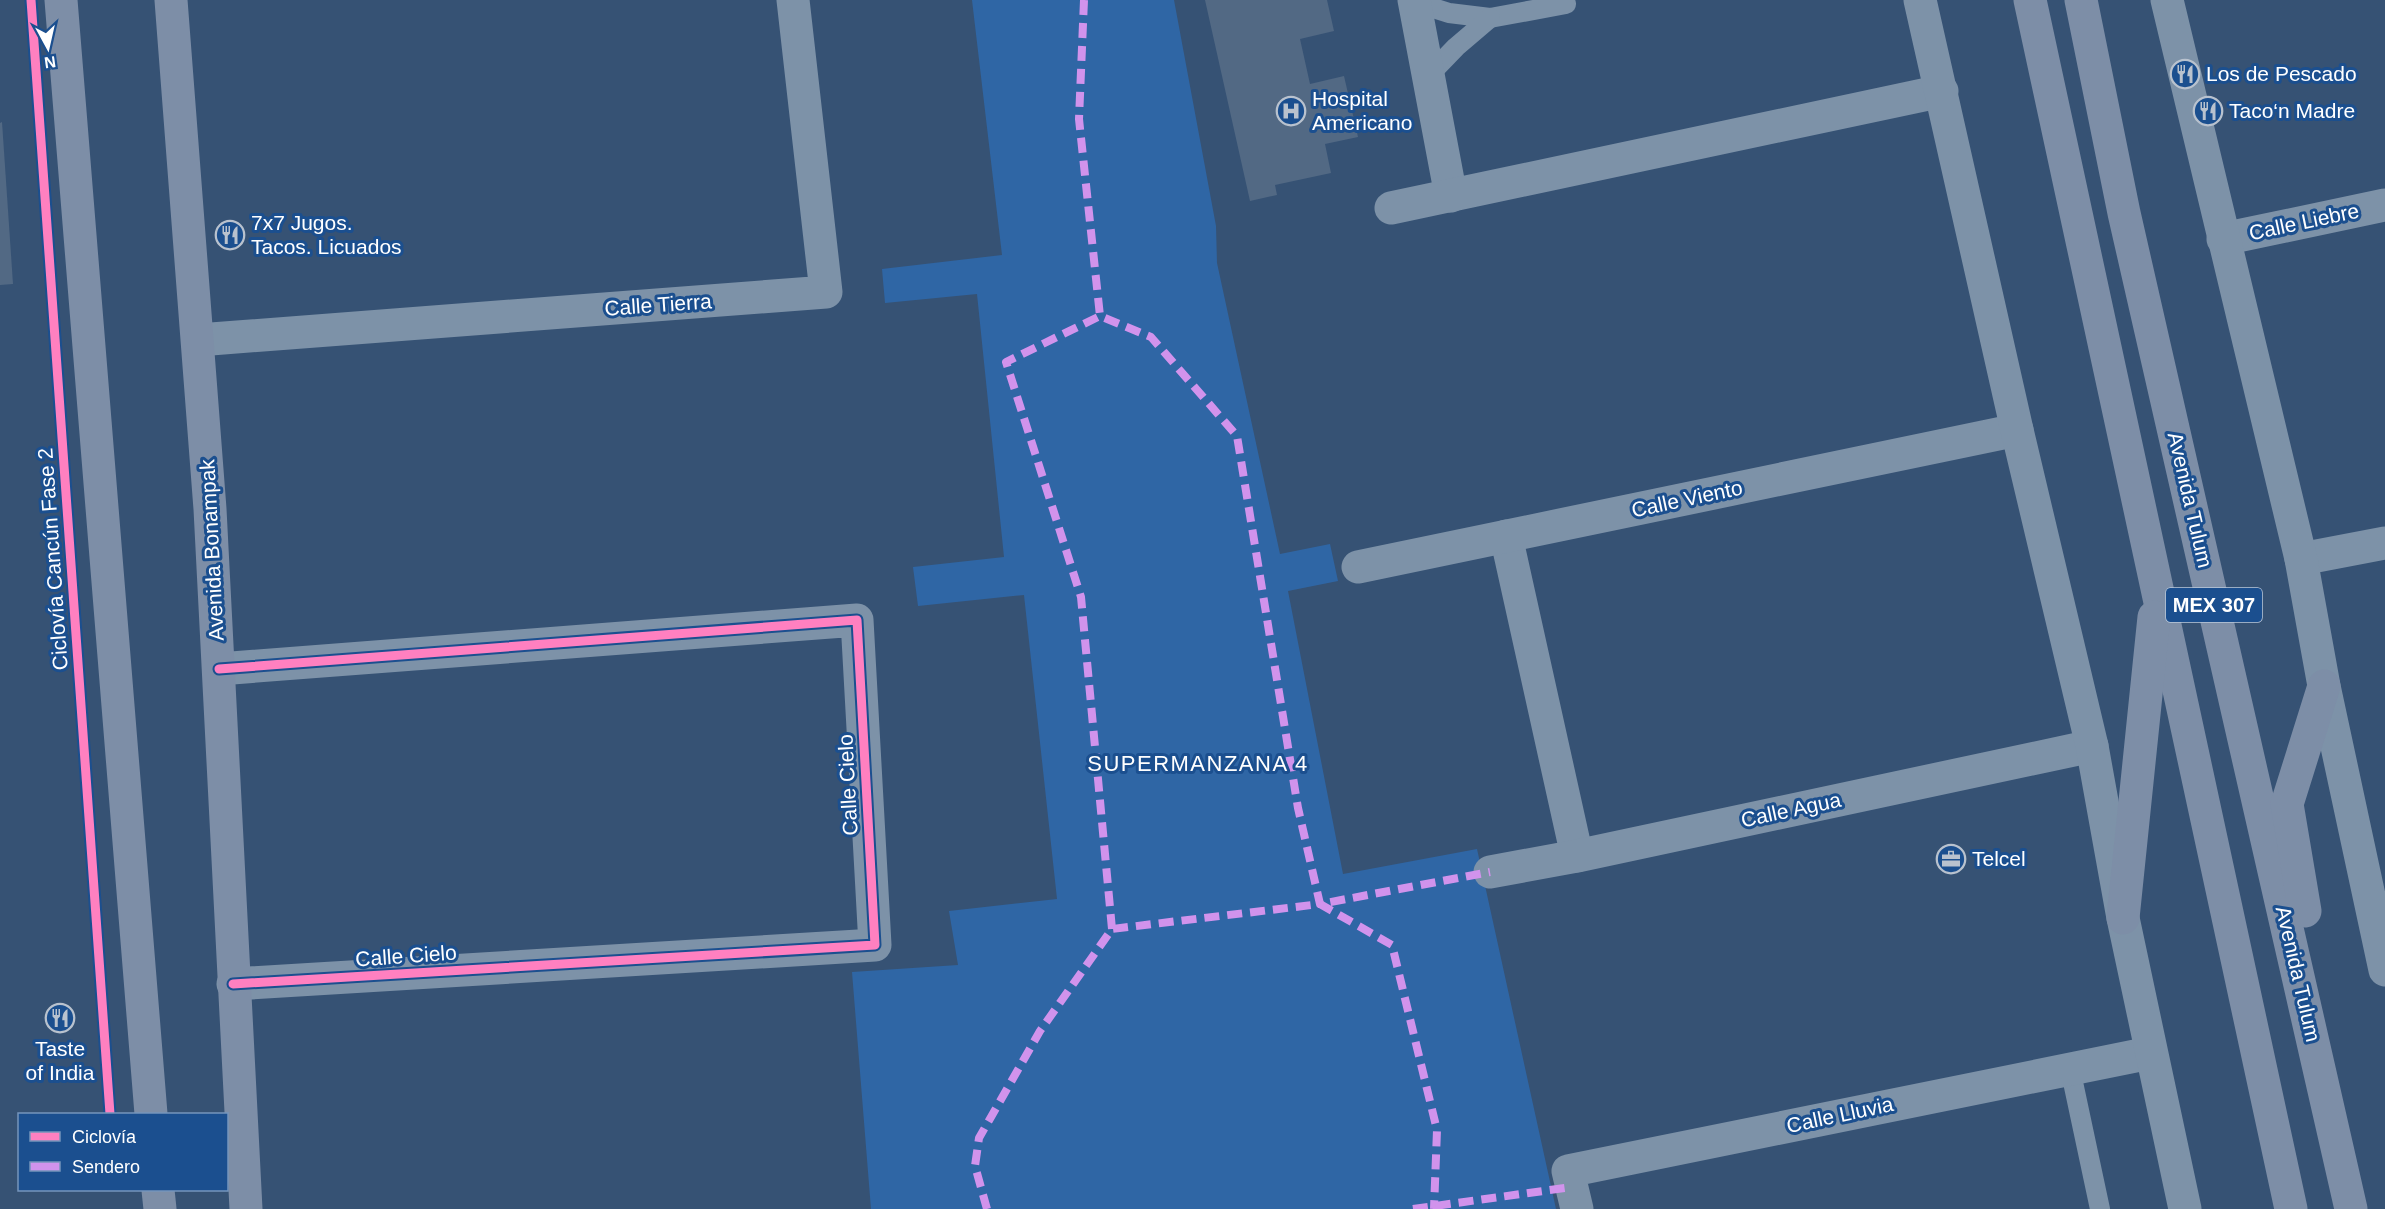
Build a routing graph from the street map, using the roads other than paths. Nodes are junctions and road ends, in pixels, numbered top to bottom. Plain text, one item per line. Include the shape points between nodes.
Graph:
1 (61, 0) edge
2 (171, 0) edge
3 (793, 0) edge
4 (1920, 0) edge
5 (2030, 0) edge
6 (2081, 0) edge
7 (2167, 0) edge
8 (1414, 1) edge
9 (1566, 4) dead end
10 (1490, 18) junction
11 (1428, 76) junction
12 (1941, 92) junction
13 (1451, 196) junction
14 (2385, 205) edge
15 (1391, 208) dead end
16 (2223, 239) junction
17 (198, 340) junction
18 (2017, 430) junction
19 (1506, 536) junction
20 (2385, 543) edge
21 (2301, 560) junction
22 (1358, 567) dead end
23 (2157, 589) junction
24 (219, 669) junction
25 (2324, 686) junction
26 (2092, 746) junction
27 (1577, 856) junction
28 (1490, 872) dead end
29 (2375, 877) edge
30 (2123, 918) junction
31 (2385, 970) edge
32 (233, 984) junction
33 (2151, 1053) junction
34 (2070, 1068) junction
35 (151, 1113) edge
36 (2344, 1174) junction
37 (158, 1191) edge
38 (160, 1209) edge
39 (246, 1209) edge
40 (1576, 1209) edge
41 (2100, 1209) edge
42 (2185, 1209) edge
43 (2291, 1209) edge
44 (2351, 1209) edge

1 - 35 main road
2 - 17 main road, Avenida Bonampak
3 - 17 street, Calle Tierra via 826,291
4 - 12 street
5 - 23 main road, MEX 307
6 - 36 main road, Avenida Tulum / MEX 307 via 2124,213
7 - 16 street
8 - 10 lane via 1449,13
8 - 11 street
9 - 10 lane
10 - 11 lane
11 - 13 street
12 - 13 street
12 - 18 street
13 - 15 street
14 - 16 street, Calle Liebre
16 - 21 street
17 - 24 main road, Avenida Bonampak
18 - 19 street, Calle Viento
18 - 26 street
19 - 22 street, Calle Viento
19 - 27 street
20 - 21 street
21 - 25 street
23 - 30 main road
23 - 43 main road, MEX 307
24 - 32 main road, Avenida Bonampak
24 - 32 street, Calle Cielo via 857,620 875,945
25 - 29 street
25 - 36 main road via 2287,804 2337,1099
26 - 27 street, Calle Agua
26 - 30 street
27 - 28 street, Calle Agua
29 - 31 street
30 - 33 street
32 - 39 main road, Avenida Bonampak
33 - 34 street, Calle Lluvia
33 - 42 street
34 - 40 street, Calle Lluvia via 1568,1171
34 - 41 lane
36 - 44 main road, Avenida Tulum / MEX 307
37 - 38 main road

